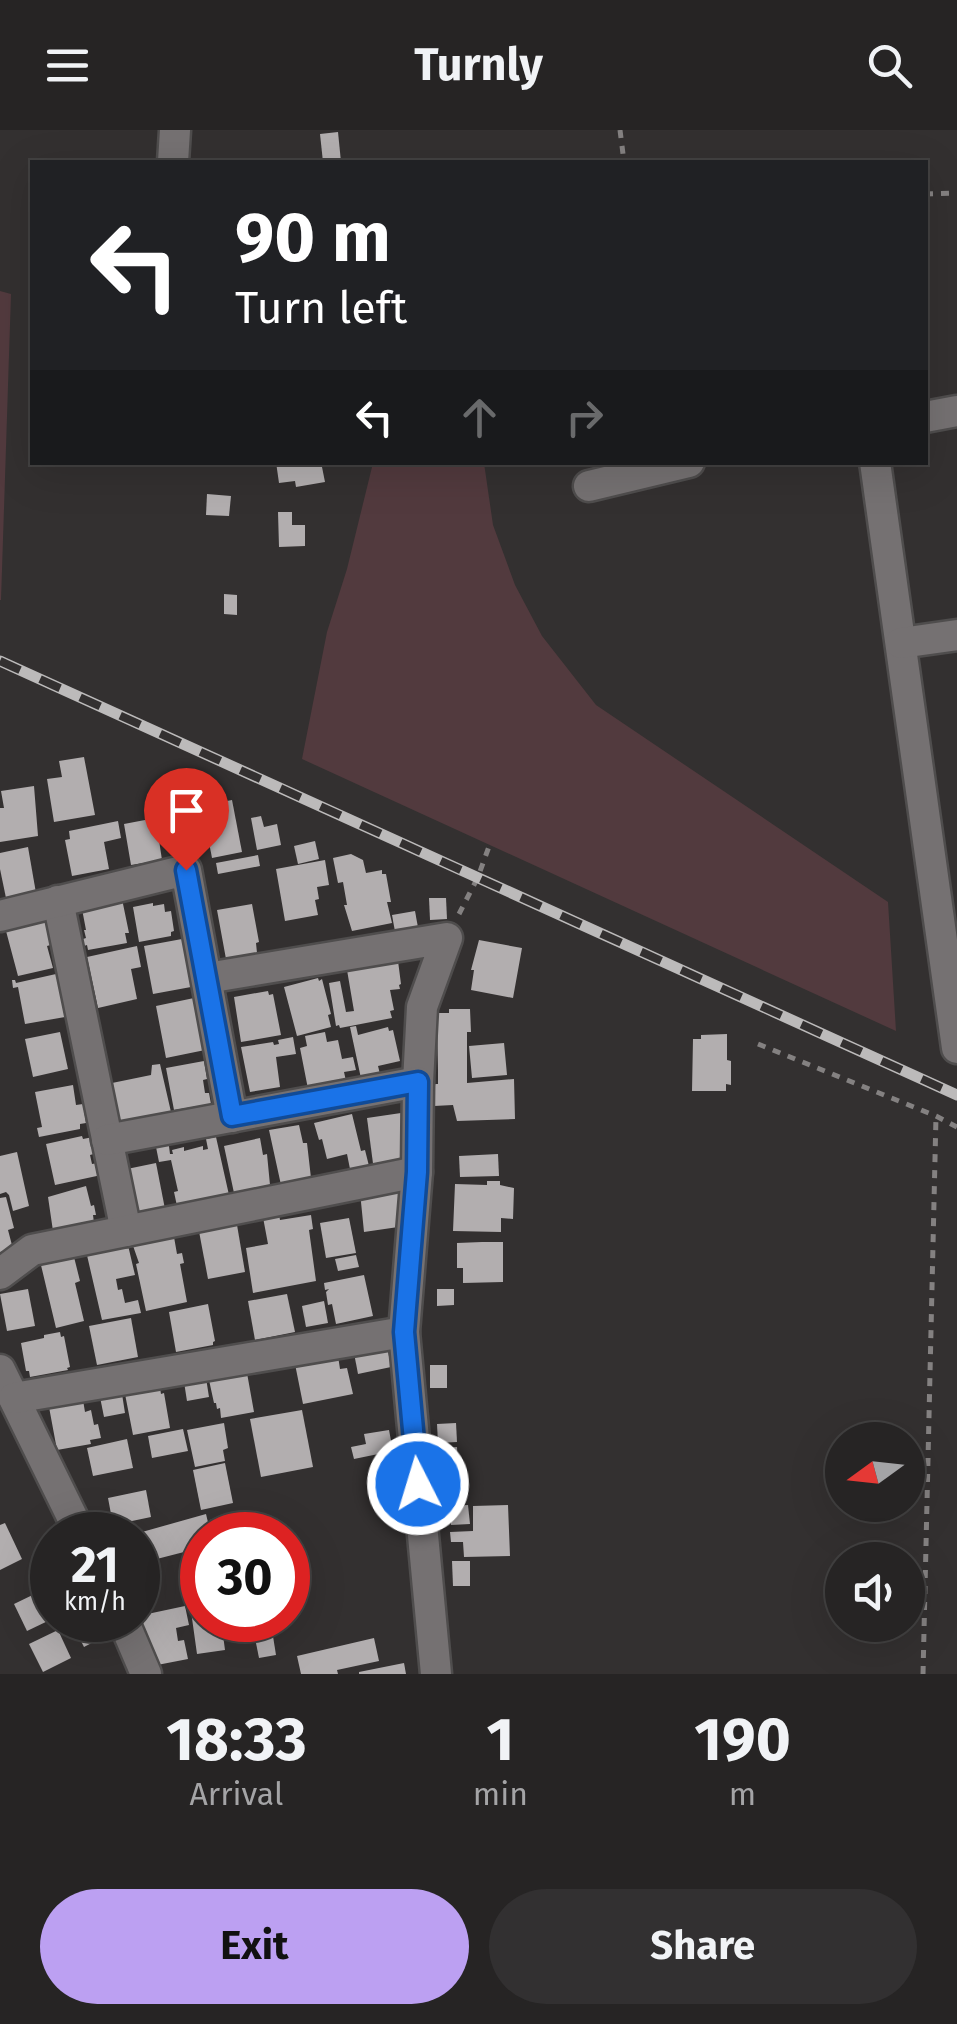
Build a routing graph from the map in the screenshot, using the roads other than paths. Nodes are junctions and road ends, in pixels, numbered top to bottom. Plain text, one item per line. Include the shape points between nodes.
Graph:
1 (176, 130) edge
2 (173, 160) edge
3 (957, 411) edge
4 (928, 416) edge
5 (676, 465) edge
6 (874, 465) edge
7 (589, 486) dead end
8 (957, 636) edge
9 (901, 642) junction
10 (58, 901) junction
11 (0, 916) edge
12 (948, 920) edge
13 (207, 978) junction
14 (957, 1048) edge
15 (418, 1082) junction
16 (232, 1116) junction
17 (106, 1140) junction
18 (417, 1172) junction
19 (126, 1231) junction
20 (0, 1274) edge
21 (404, 1332) junction
22 (0, 1370) edge
23 (14, 1398) junction
24 (70, 1512) edge
25 (132, 1642) edge
26 (146, 1674) edge
27 (436, 1674) edge

1 - 2 street
3 - 4 street
5 - 7 street
6 - 9 street
8 - 9 street
9 - 12 street
10 - 11 street
10 - 13 street via 186,870
10 - 17 street
12 - 14 street
13 - 15 street via 446,938 422,1007
13 - 16 street
15 - 16 street
15 - 18 street
16 - 17 street
17 - 19 street
18 - 19 street
18 - 21 street
19 - 20 street via 32,1250
21 - 23 street
21 - 27 street
22 - 23 street
23 - 24 street
25 - 26 street

